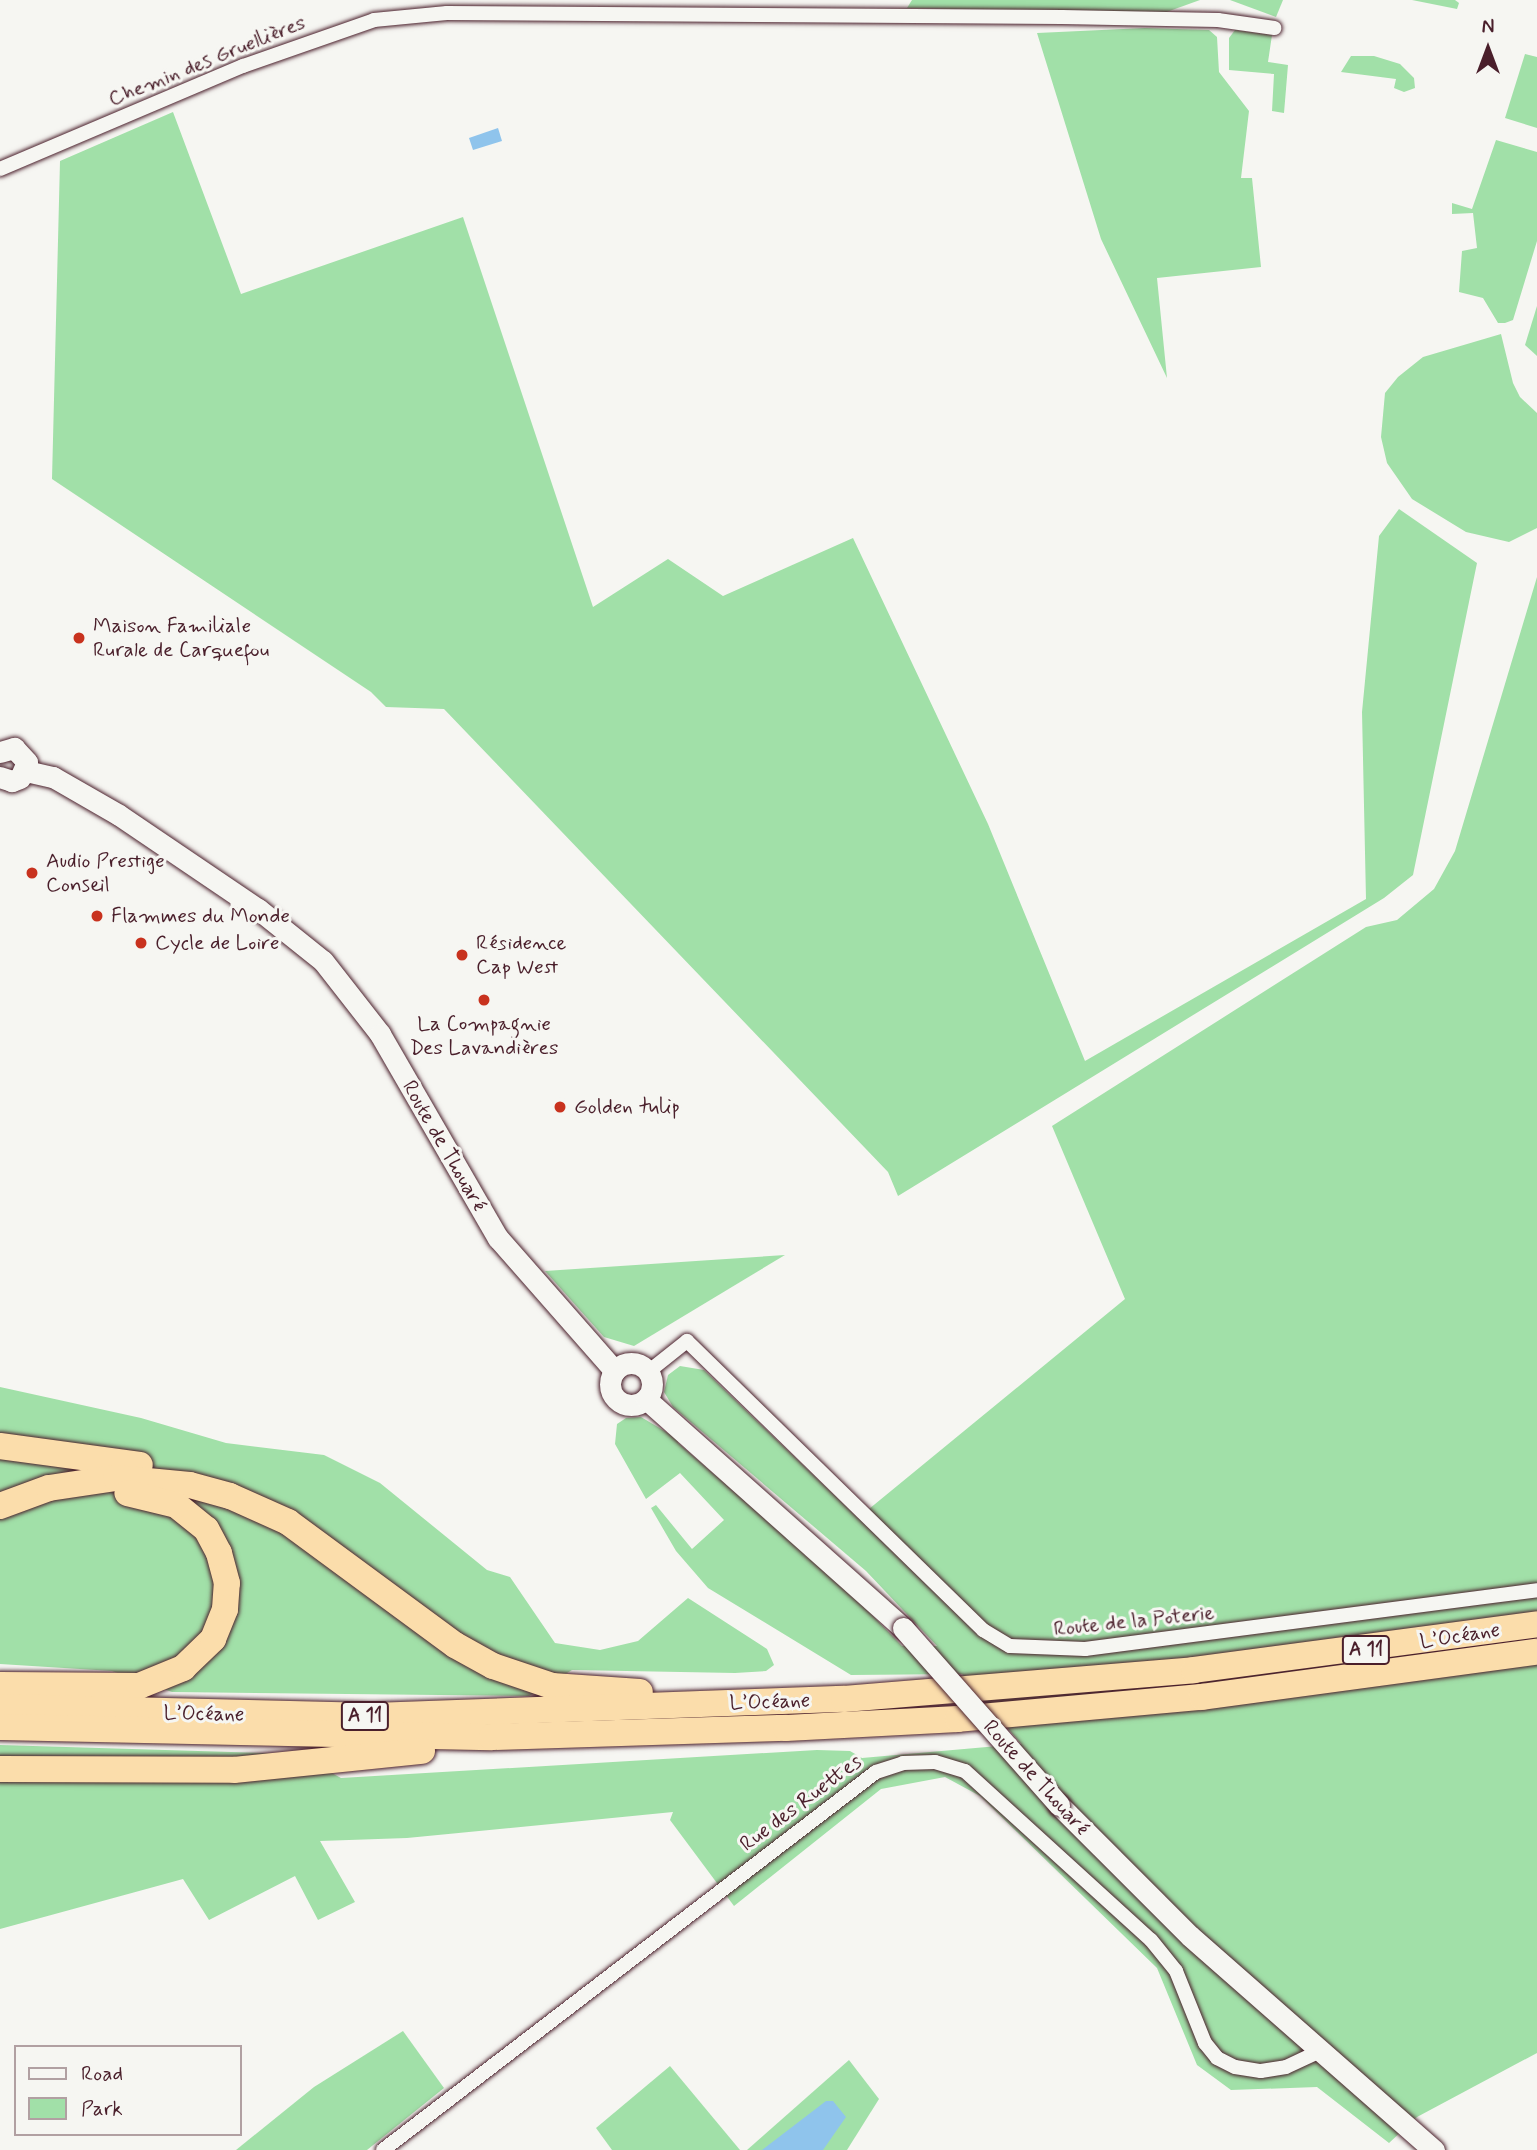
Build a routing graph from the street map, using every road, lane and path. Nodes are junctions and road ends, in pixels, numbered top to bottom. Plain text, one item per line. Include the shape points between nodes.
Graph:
1 (1275, 28) dead end
2 (0, 169) edge
3 (0, 752) edge
4 (26, 771) junction
5 (0, 776) edge
6 (615, 1371) junction
7 (648, 1372) junction
8 (646, 1399) junction
9 (0, 1446) edge
10 (0, 1506) edge
11 (0, 1521) edge
12 (288, 1522) junction
13 (1537, 1590) edge
14 (1537, 1624) edge
15 (1537, 1652) edge
16 (0, 1685) edge
17 (730, 1704) junction
18 (0, 1707) edge
19 (0, 1727) edge
20 (492, 1737) junction
21 (0, 1769) edge
22 (1320, 2051) junction
23 (383, 2150) edge
24 (1434, 2150) edge

1 - 2 street, Chemin des Gruellières via 1218,20 1062,17 447,13 374,20 243,66
3 - 4 main road via 19,750 26,757
4 - 5 main road via 12,781
4 - 6 main road, Route de Thouaré via 53,777 119,815 258,909 323,961 380,1034 498,1237
6 - 7 main road via 632,1363
6 - 8 main road via 611,1388 616,1398 634,1405
7 - 8 main road via 652,1386
7 - 13 street, Route de la Poterie via 687,1341 983,1630 1010,1646 1085,1649
8 - 22 main road, Route de Thouaré, bridge via 903,1628 1059,1805 1190,1936
9 - 12 highway via 205,1478 279,1508
10 - 12 highway via 83,1480 149,1479 230,1496
11 - 16 highway via 68,1498 105,1493 154,1496 188,1511 206,1530 219,1553 227,1583 225,1609 213,1639 196,1659 160,1679 114,1689
12 - 17 highway via 455,1646 493,1666 564,1688 707,1695
14 - 17 highway, L’Océane / A 11 via 1143,1675
15 - 20 highway, L’Océane / A 11 via 1292,1687 1057,1711 799,1728
17 - 18 highway, L’Océane / A 11 via 373,1716
19 - 20 highway, L’Océane / A 11
20 - 21 highway via 460,1750 279,1768
22 - 23 street, Rue des Ruettes via 1286,2067 1261,2070 1235,2067 1217,2058 1205,2043 1175,1971 1151,1940 965,1771 935,1762 903,1763 876,1772
22 - 24 main road, Route de Thouaré

